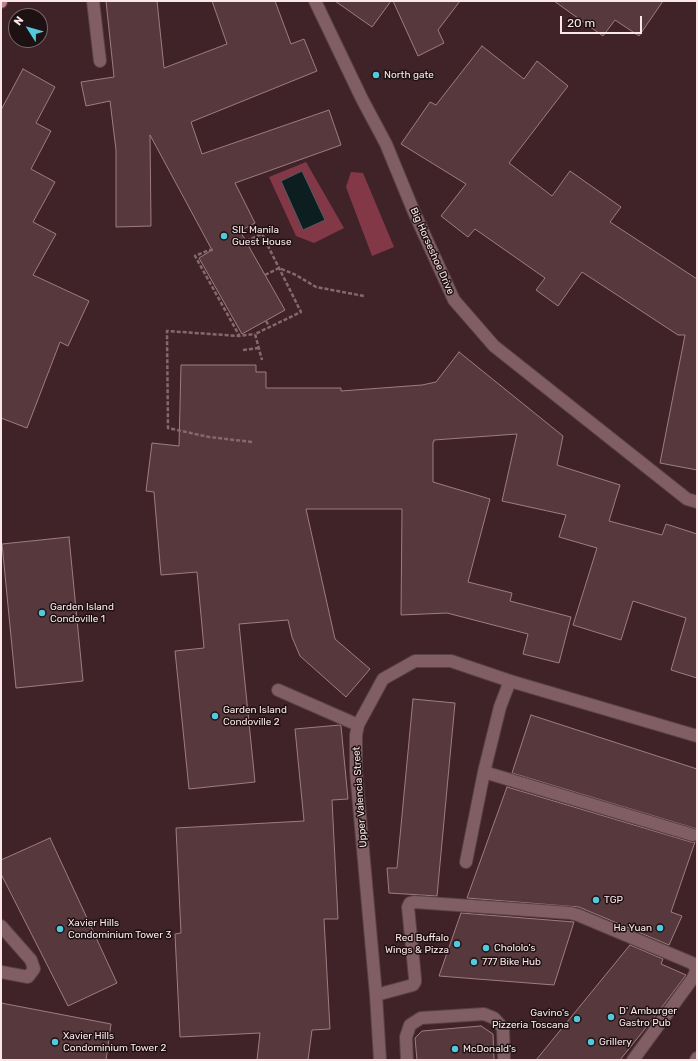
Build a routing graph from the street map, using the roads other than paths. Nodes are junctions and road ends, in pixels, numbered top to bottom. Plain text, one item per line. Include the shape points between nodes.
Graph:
1 (93, 1) edge
2 (315, 1) edge
3 (100, 60) dead end
4 (697, 502) edge
5 (510, 681) junction
6 (278, 690) dead end
7 (358, 725) junction
8 (697, 736) edge
9 (484, 772) junction
10 (693, 835) dead end
11 (466, 862) dead end
12 (1, 926) edge
13 (1, 972) edge
14 (376, 995) junction
15 (380, 1060) edge
16 (408, 1060) edge
17 (504, 1060) edge
18 (633, 1060) edge

1 - 3 street
2 - 4 street, Big Horseshoe Drive via 386,144 454,300 494,346 687,499
5 - 7 street, Upper Valencia Street via 451,661 415,661 383,679
5 - 8 street, Upper Valencia Street
5 - 9 street via 500,707
6 - 7 street
7 - 14 street, Upper Valencia Street via 356,772
9 - 10 street
9 - 11 street
12 - 13 street via 31,960 34,969 28,978
14 - 15 street, Upper Valencia Street
14 - 18 street via 413,985 415,978 408,907 410,903 578,915 692,963 697,969
16 - 17 street via 406,1037 410,1025 421,1018 484,1014 494,1018 503,1028

